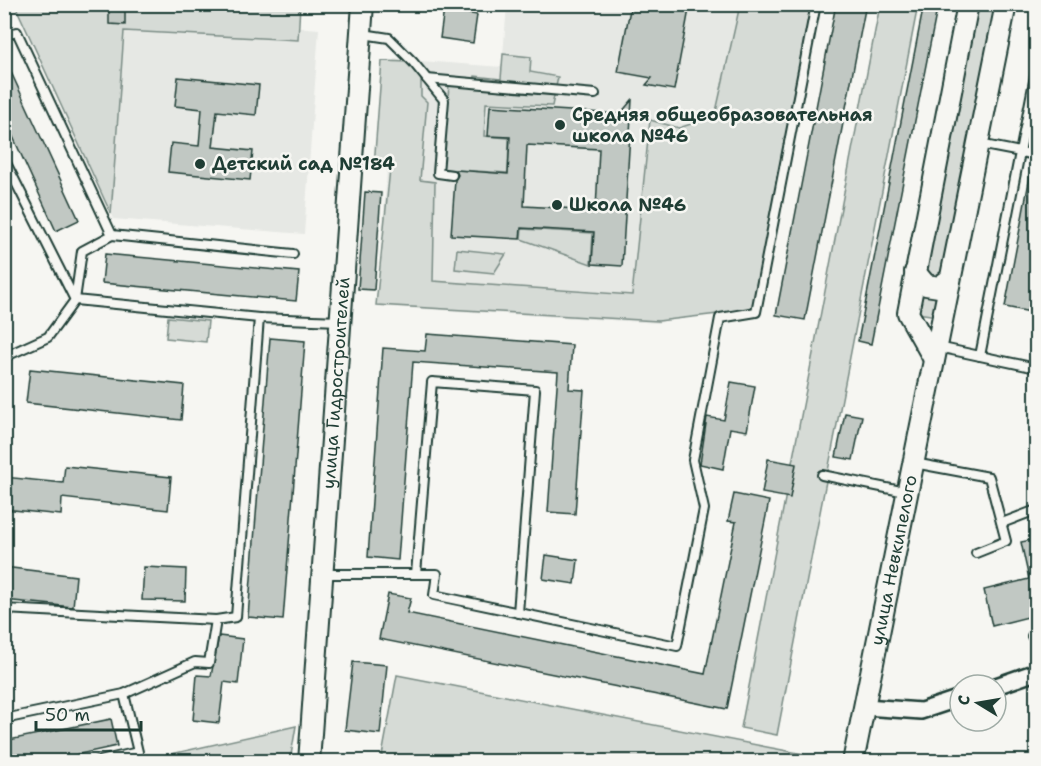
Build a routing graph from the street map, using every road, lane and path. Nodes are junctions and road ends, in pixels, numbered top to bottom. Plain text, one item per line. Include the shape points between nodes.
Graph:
1 (363, 4) edge
2 (816, 4) edge
3 (968, 4) edge
4 (1006, 4) edge
5 (4, 34) edge
6 (361, 34) junction
7 (1036, 71) edge
8 (427, 79) junction
9 (595, 94) dead end
10 (978, 144) junction
11 (1020, 152) junction
12 (1036, 155) edge
13 (4, 159) edge
14 (452, 175) dead end
15 (112, 235) junction
16 (293, 254) dead end
17 (915, 272) junction
18 (950, 279) junction
19 (75, 300) junction
20 (259, 318) junction
21 (341, 321) junction
22 (935, 353) junction
23 (980, 356) junction
24 (4, 357) edge
25 (1036, 368) edge
26 (913, 463) junction
27 (822, 475) dead end
28 (907, 493) junction
29 (1036, 510) edge
30 (1002, 523) junction
31 (976, 553) dead end
32 (324, 573) junction
33 (416, 574) junction
34 (4, 609) edge
35 (518, 613) junction
36 (216, 620) junction
37 (1036, 672) edge
38 (1008, 682) edge
39 (124, 694) junction
40 (948, 702) edge
41 (865, 707) junction
42 (4, 719) edge
43 (96, 762) edge
44 (309, 762) edge
45 (853, 762) edge

1 - 6 street, улица Гидростроителей
2 - 35 lane via 756,312 720,318 693,460 704,508 677,646
3 - 17 street
4 - 10 street, улица Невкипелого
5 - 15 lane via 16,32
6 - 8 lane via 389,38
6 - 21 street, улица Гидростроителей
7 - 11 lane
8 - 9 lane
8 - 14 lane via 444,100 438,173
10 - 11 lane
10 - 18 street, улица Невкипелого
11 - 12 lane
11 - 23 lane
13 - 19 lane
15 - 16 lane
15 - 19 lane via 82,251
17 - 18 street via 926,285 939,288
17 - 22 street via 908,313
18 - 22 street, улица Невкипелого
19 - 20 lane
19 - 24 lane via 48,337
20 - 21 lane
20 - 36 lane via 236,617
21 - 32 street, улица Гидростроителей
22 - 23 lane
22 - 26 street, улица Невкипелого
23 - 25 lane
26 - 28 street, улица Невкипелого
26 - 30 lane via 990,477
27 - 28 lane
28 - 41 street, улица Невкипелого
29 - 30 lane
30 - 31 lane via 1006,541
32 - 33 lane
32 - 44 street, улица Гидростроителей
33 - 35 lane via 436,574 434,595
33 - 35 lane via 432,382 535,390
34 - 36 lane
36 - 39 lane via 209,663 195,662
37 - 38 street
39 - 42 lane
39 - 43 lane via 138,752
40 - 41 street via 921,711
41 - 45 street, улица Невкипелого

